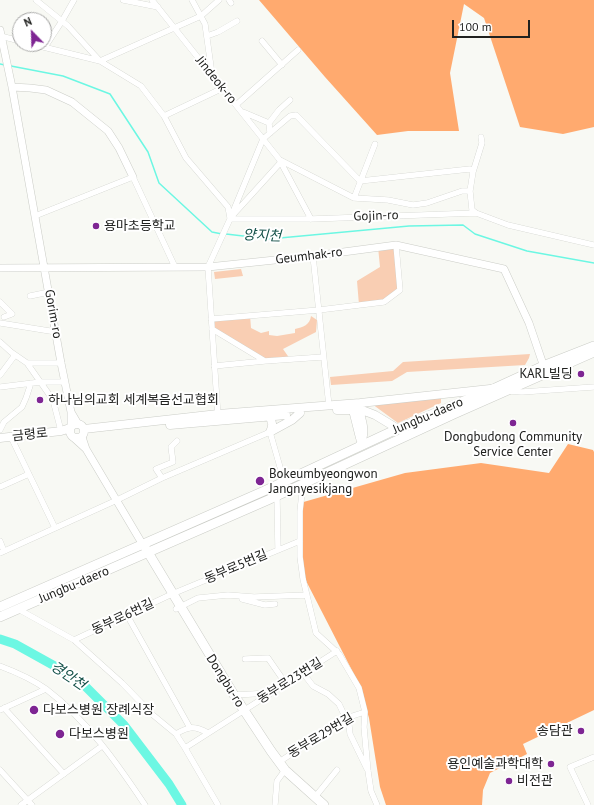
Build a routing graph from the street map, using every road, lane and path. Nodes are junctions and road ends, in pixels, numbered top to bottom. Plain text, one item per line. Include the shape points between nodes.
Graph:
1 (36, 0) edge
2 (74, 0) edge
3 (123, 0) edge
4 (152, 0) edge
5 (192, 0) edge
6 (219, 0) edge
7 (158, 7) junction
8 (201, 16) junction
9 (62, 21) junction
10 (237, 21) dead end
11 (174, 27) junction
12 (1, 35) edge
13 (207, 36) junction
14 (52, 37) edge
15 (12, 38) edge
16 (262, 41) dead end
17 (52, 50) edge
18 (298, 50) dead end
19 (100, 62) junction
20 (282, 65) junction
21 (212, 74) junction
22 (12, 88) junction
23 (223, 88) junction
24 (290, 100) dead end
25 (236, 105) junction
26 (241, 112) junction
27 (164, 116) junction
28 (269, 123) junction
29 (270, 133) junction
30 (481, 137) dead end
31 (263, 139) junction
32 (375, 144) dead end
33 (280, 161) junction
34 (473, 172) junction
35 (133, 177) junction
36 (360, 181) junction
37 (470, 191) junction
38 (354, 198) junction
39 (476, 213) junction
40 (35, 216) junction
41 (311, 219) junction
42 (229, 220) junction
43 (396, 245) junction
44 (594, 245) edge
45 (313, 256) junction
46 (210, 264) junction
47 (44, 267) junction
48 (175, 267) junction
49 (0, 268) edge
50 (48, 292) junction
51 (30, 296) dead end
52 (0, 302) edge
53 (319, 310) junction
54 (4, 317) dead end
55 (211, 318) junction
56 (54, 322) junction
57 (0, 324) edge
58 (40, 329) junction
59 (212, 329) junction
60 (56, 332) junction
61 (0, 342) edge
62 (594, 346) edge
63 (594, 352) edge
64 (15, 355) junction
65 (324, 357) junction
66 (265, 361) junction
67 (27, 363) junction
68 (61, 363) junction
69 (214, 366) junction
70 (545, 369) junction
71 (0, 375) edge
72 (534, 378) junction
73 (41, 382) junction
74 (65, 382) junction
75 (31, 383) junction
76 (0, 387) edge
77 (594, 387) edge
78 (495, 388) junction
79 (540, 390) junction
80 (504, 391) junction
81 (329, 406) junction
82 (356, 410) junction
83 (300, 413) junction
84 (269, 416) junction
85 (218, 418) junction
86 (397, 428) junction
87 (0, 430) edge
88 (60, 431) junction
89 (77, 432) junction
90 (270, 432) junction
91 (408, 435) junction
92 (11, 437) junction
93 (0, 438) edge
94 (177, 441) dead end
95 (360, 445) junction
96 (29, 474) junction
97 (162, 478) junction
98 (284, 481) junction
99 (303, 484) junction
100 (0, 487) edge
101 (277, 496) junction
102 (117, 500) junction
103 (55, 528) junction
104 (0, 541) edge
105 (300, 541) junction
106 (143, 545) junction
107 (278, 550) junction
108 (2, 552) edge
109 (148, 553) junction
110 (172, 594) junction
111 (228, 595) junction
112 (307, 595) junction
113 (275, 604) dead end
114 (178, 608) junction
115 (3, 609) edge
116 (18, 609) junction
117 (127, 615) junction
118 (74, 640) junction
119 (337, 651) junction
120 (245, 659) dead end
121 (0, 666) edge
122 (303, 673) junction
123 (286, 684) junction
124 (46, 689) junction
125 (272, 693) junction
126 (234, 695) junction
127 (2, 709) edge
128 (244, 711) junction
129 (365, 712) junction
130 (346, 718) junction
131 (190, 728) junction
132 (208, 733) junction
133 (176, 734) junction
134 (102, 746) junction
135 (186, 748) junction
136 (594, 756) edge
137 (279, 762) junction
138 (0, 770) edge
139 (285, 770) junction
140 (337, 770) dead end
141 (368, 771) junction
142 (64, 774) junction
143 (315, 797) junction
144 (28, 800) junction
145 (21, 805) edge
146 (32, 805) edge
147 (145, 805) edge
148 (218, 805) edge
149 (275, 805) edge
150 (324, 805) edge
151 (376, 805) edge
152 (588, 805) edge

1 - 9 street
2 - 9 street
3 - 7 street
4 - 7 street, Jindeok-ro
5 - 8 street
6 - 8 street
7 - 11 street, Jindeok-ro
8 - 11 street
8 - 13 street
9 - 14 street
9 - 19 street
10 - 13 street
11 - 19 street
11 - 21 street, Jindeok-ro
12 - 15 street
12 - 22 street, Gorim-ro
13 - 21 street
16 - 20 street
17 - 19 street
18 - 20 street
19 - 27 street via 141,86
20 - 25 street
21 - 23 street, Jindeok-ro
22 - 35 street via 46,90 72,102 108,131
22 - 40 street, Gorim-ro
23 - 25 street, Jindeok-ro
23 - 27 street
24 - 28 street
25 - 26 street, Jindeok-ro
26 - 28 street
26 - 31 street, Jindeok-ro
27 - 42 street via 186,158 228,207
28 - 29 street
29 - 31 street
29 - 36 street via 290,116 296,115
30 - 34 street via 482,143
31 - 33 street, Jindeok-ro
31 - 42 street
32 - 36 street
33 - 38 street, Jindeok-ro
33 - 41 street, Jindeok-ro
33 - 42 street
34 - 36 street via 470,169
34 - 37 street
35 - 40 street
35 - 48 street
36 - 38 street
37 - 38 street via 412,205 388,200
37 - 39 street via 472,210
39 - 41 street, Gojin-ro
39 - 44 street, Gojin-ro via 508,224
40 - 47 street, Gorim-ro
41 - 42 street, Gojin-ro
42 - 46 street
43 - 45 street, Geumhak-ro
43 - 53 street via 400,290 384,302
43 - 70 street, Geumhak-ro via 504,269 529,322
45 - 46 street, Geumhak-ro
45 - 53 street
46 - 48 street, Geumhak-ro
46 - 55 street
47 - 48 street, Geumhak-ro
47 - 49 street, Geumhak-ro
47 - 50 street, Gorim-ro
50 - 51 street
50 - 56 street, Gorim-ro
52 - 54 street via 12,314
53 - 55 street
53 - 65 street
55 - 59 street
56 - 58 street
56 - 60 street, Gorim-ro
57 - 58 street
58 - 60 street
59 - 66 street
59 - 69 street
60 - 68 street, Gorim-ro
61 - 64 street
62 - 70 main road, Jungbu-daero
63 - 70 main road, Jungbu-daero
64 - 67 street
64 - 71 street
65 - 66 street
65 - 81 street
66 - 69 street
67 - 68 street
67 - 73 street
68 - 74 street, Gorim-ro
69 - 85 street
70 - 72 main road, Jungbu-daero
70 - 78 main road, Jungbu-daero
72 - 79 street
72 - 80 main road, Jungbu-daero
73 - 74 street
73 - 75 street
73 - 88 street via 53,400
74 - 89 street, Gorim-ro
75 - 76 street
75 - 87 street via 22,408 4,422
77 - 79 street
78 - 81 main road
78 - 86 main road, Jungbu-daero
79 - 80 street
80 - 91 main road, Jungbu-daero
81 - 85 main road
82 - 83 main road
82 - 86 main road via 374,415
82 - 95 main road
83 - 84 main road
83 - 90 main road
84 - 85 main road
84 - 90 main road via 272,426
85 - 89 main road, 금령로
86 - 91 main road
86 - 95 main road, Jungbu-daero
88 - 89 main road, 금령로
88 - 92 main road, 금령로
89 - 102 street, Gorim-ro
90 - 97 street
90 - 98 street
91 - 99 main road, Jungbu-daero
92 - 93 main road, 금령로
92 - 96 street
94 - 97 street via 171,447 173,462 156,469
95 - 98 main road, Jungbu-daero
96 - 100 street
96 - 103 street
97 - 102 street
98 - 106 main road, Jungbu-daero
99 - 101 main road, Jungbu-daero
99 - 105 street
101 - 107 street
101 - 109 main road, Jungbu-daero
102 - 103 street
102 - 106 street, Gorim-ro
103 - 108 street
104 - 108 street
105 - 107 street, 동부로5번길
105 - 112 street via 300,557
106 - 109 main road, Dongbu-ro
106 - 115 main road, Jungbu-daero
107 - 110 street, 동부로5번길
109 - 110 main road, Dongbu-ro
109 - 116 main road, Jungbu-daero
110 - 114 main road, Dongbu-ro
110 - 117 street, 동부로6번길
111 - 112 street
111 - 113 street via 265,605
111 - 114 street via 198,598
112 - 119 street via 316,633
114 - 126 main road, Dongbu-ro
115 - 116 main road, Jungbu-daero
116 - 118 street
117 - 118 street, 동부로6번길
117 - 131 street
118 - 133 street via 122,683 152,715
119 - 122 street, 동부로23번길
119 - 129 street via 359,688
120 - 123 street via 268,658
121 - 124 street
122 - 123 street, 동부로23번길
122 - 130 street via 313,686 328,694 338,704
123 - 125 street, 동부로23번길
124 - 127 street
124 - 134 street via 82,721
125 - 126 street
125 - 128 street, 동부로23번길
126 - 128 main road, Dongbu-ro
127 - 142 street
128 - 132 street, 동부로23번길
128 - 137 main road, Dongbu-ro
129 - 130 street, 동부로29번길
129 - 141 street
130 - 137 street, 동부로29번길
130 - 141 street via 350,734
131 - 132 street via 200,728
131 - 133 street
132 - 135 street, 동부로23번길
133 - 135 street
134 - 142 street
134 - 147 street
135 - 148 street
136 - 152 street via 570,767
137 - 139 main road, Dongbu-ro
138 - 144 street
139 - 143 main road, Dongbu-ro
139 - 149 street via 277,781
140 - 143 street
141 - 151 street
142 - 144 street
143 - 150 main road, Dongbu-ro
144 - 145 street
144 - 146 street

